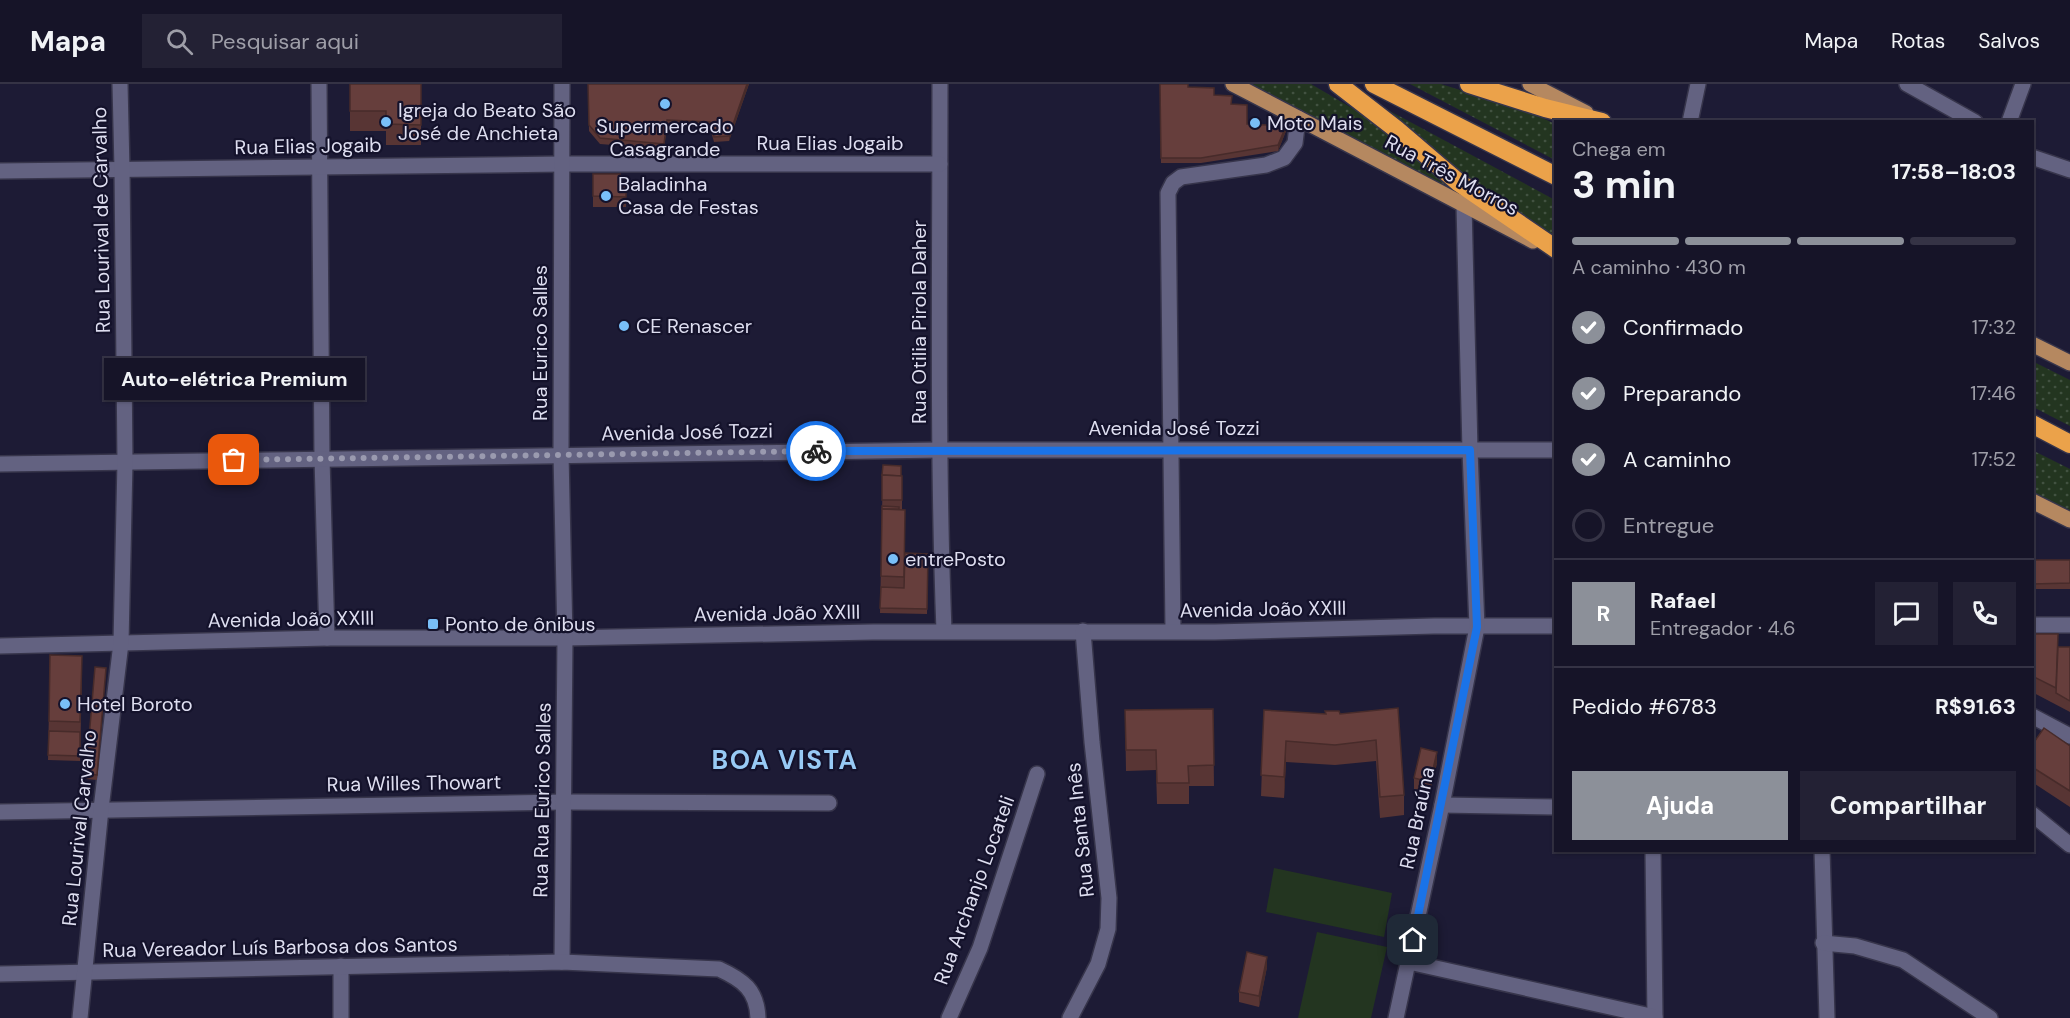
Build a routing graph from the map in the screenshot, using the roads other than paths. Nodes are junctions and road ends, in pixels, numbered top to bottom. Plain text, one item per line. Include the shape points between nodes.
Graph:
1 (120, 84) edge
2 (319, 84) edge
3 (562, 84) edge
4 (940, 84) edge
5 (1233, 84) edge
6 (1338, 84) edge
7 (1374, 84) edge
8 (1469, 84) edge
9 (1698, 84) edge
10 (1907, 84) edge
11 (2023, 84) edge
12 (1535, 85) edge
13 (1298, 118) junction
14 (1594, 120) edge
15 (1598, 120) edge
16 (1690, 120) edge
17 (1971, 120) edge
18 (2010, 120) edge
19 (2034, 158) edge
20 (562, 164) junction
21 (940, 164) junction
22 (320, 167) junction
23 (122, 169) junction
24 (2070, 170) edge
25 (0, 171) edge
26 (1554, 175) edge
27 (1464, 205) junction
28 (1554, 250) edge
29 (1554, 250) edge
30 (2034, 345) edge
31 (2070, 363) edge
32 (2034, 425) edge
33 (2070, 444) edge
34 (1171, 449) junction
35 (940, 450) junction
36 (1470, 450) junction
37 (1554, 450) edge
38 (561, 454) junction
39 (322, 458) junction
40 (125, 462) junction
41 (0, 464) edge
42 (2034, 502) edge
43 (2070, 520) edge
44 (2070, 624) edge
45 (2034, 625) edge
46 (1554, 626) edge
47 (1477, 627) junction
48 (944, 631) junction
49 (1083, 631) junction
50 (1173, 632) junction
51 (327, 638) junction
52 (565, 638) junction
53 (121, 643) junction
54 (0, 646) edge
55 (2034, 717) edge
56 (2070, 736) edge
57 (1037, 774) dead end
58 (563, 802) junction
59 (829, 803) dead end
60 (1442, 805) junction
61 (1554, 807) edge
62 (100, 809) junction
63 (0, 812) edge
64 (2034, 816) edge
65 (2070, 845) edge
66 (1653, 852) edge
67 (1822, 852) edge
68 (1823, 943) junction
69 (562, 962) junction
70 (1409, 962) junction
71 (341, 966) junction
72 (84, 972) junction
73 (0, 974) edge
74 (80, 1018) edge
75 (341, 1018) edge
76 (758, 1018) edge
77 (949, 1018) edge
78 (1070, 1018) edge
79 (1396, 1018) edge
80 (1655, 1018) edge
81 (1827, 1018) edge
82 (1990, 1018) edge

1 - 23 street, Rua Lourival de Carvalho
2 - 22 street
3 - 20 street, Rua Eurico Salles
4 - 21 street, Rua Otilia Pirola Daher
5 - 13 main road, Rua Três Morros
6 - 28 highway via 1458,182
7 - 26 highway
8 - 14 highway
9 - 16 street
10 - 17 street
11 - 18 street
12 - 15 main road
13 - 27 main road, Rua Três Morros
13 - 34 street via 1296,143 1284,158 1266,165 1181,177 1168,193
19 - 24 street
20 - 21 street, Rua Elias Jogaib
20 - 22 street, Rua Elias Jogaib
20 - 38 street, Rua Eurico Salles
21 - 35 street, Rua Otilia Pirola Daher
22 - 23 street, Rua Elias Jogaib
22 - 39 street
23 - 25 street, Rua Elias Jogaib
23 - 40 street, Rua Lourival de Carvalho
27 - 29 main road, Rua Três Morros
27 - 36 street, Rua Braúna
30 - 31 main road
32 - 33 highway
34 - 35 street, Avenida José Tozzi
34 - 36 street, Avenida José Tozzi
34 - 50 street
35 - 38 street, Avenida José Tozzi
35 - 48 street, Rua Otilia Pirola Daher
36 - 37 street, Avenida José Tozzi
36 - 47 street, Rua Braúna
38 - 39 street, Avenida José Tozzi
38 - 52 street, Rua Eurico Salles
39 - 40 street, Avenida José Tozzi
39 - 51 street
40 - 41 street, Avenida José Tozzi
40 - 53 street, Rua Lourival de Carvalho
42 - 43 main road
44 - 45 street
46 - 47 street, Avenida João XXIII
47 - 50 street, Avenida João XXIII
47 - 60 street, Rua Braúna
48 - 49 street, Avenida João XXIII
48 - 52 street, Avenida João XXIII
49 - 50 street, Avenida João XXIII
49 - 78 street, Rua Santa Inês via 1109,898 1108,930 1098,964
51 - 52 street, Avenida João XXIII
51 - 53 street, Avenida João XXIII
52 - 58 street, Rua Rua Eurico Salles
53 - 54 street, Avenida João XXIII
53 - 62 street, Rua Lourival Carvalho
55 - 56 street
57 - 77 street, Rua Archanjo Locateli via 980,948
58 - 59 street, Rua Willes Thowart
58 - 62 street, Rua Willes Thowart
58 - 69 street, Rua Rua Eurico Salles
60 - 61 street
60 - 70 street, Rua Braúna
62 - 63 street, Rua Willes Thowart
62 - 72 street, Rua Lourival Carvalho
64 - 65 street
66 - 80 street
67 - 68 street
68 - 81 street
68 - 82 street via 1855,946 1903,960
69 - 71 street, Rua Vereador Luís Barbosa dos Santos
69 - 76 street, Rua Vereador Luís Barbosa dos Santos via 719,969 738,977 752,992
70 - 79 street, Rua Braúna
70 - 80 street
71 - 72 street, Rua Vereador Luís Barbosa dos Santos
71 - 75 street
72 - 73 street, Rua Vereador Luís Barbosa dos Santos
72 - 74 street, Rua Lourival Carvalho

